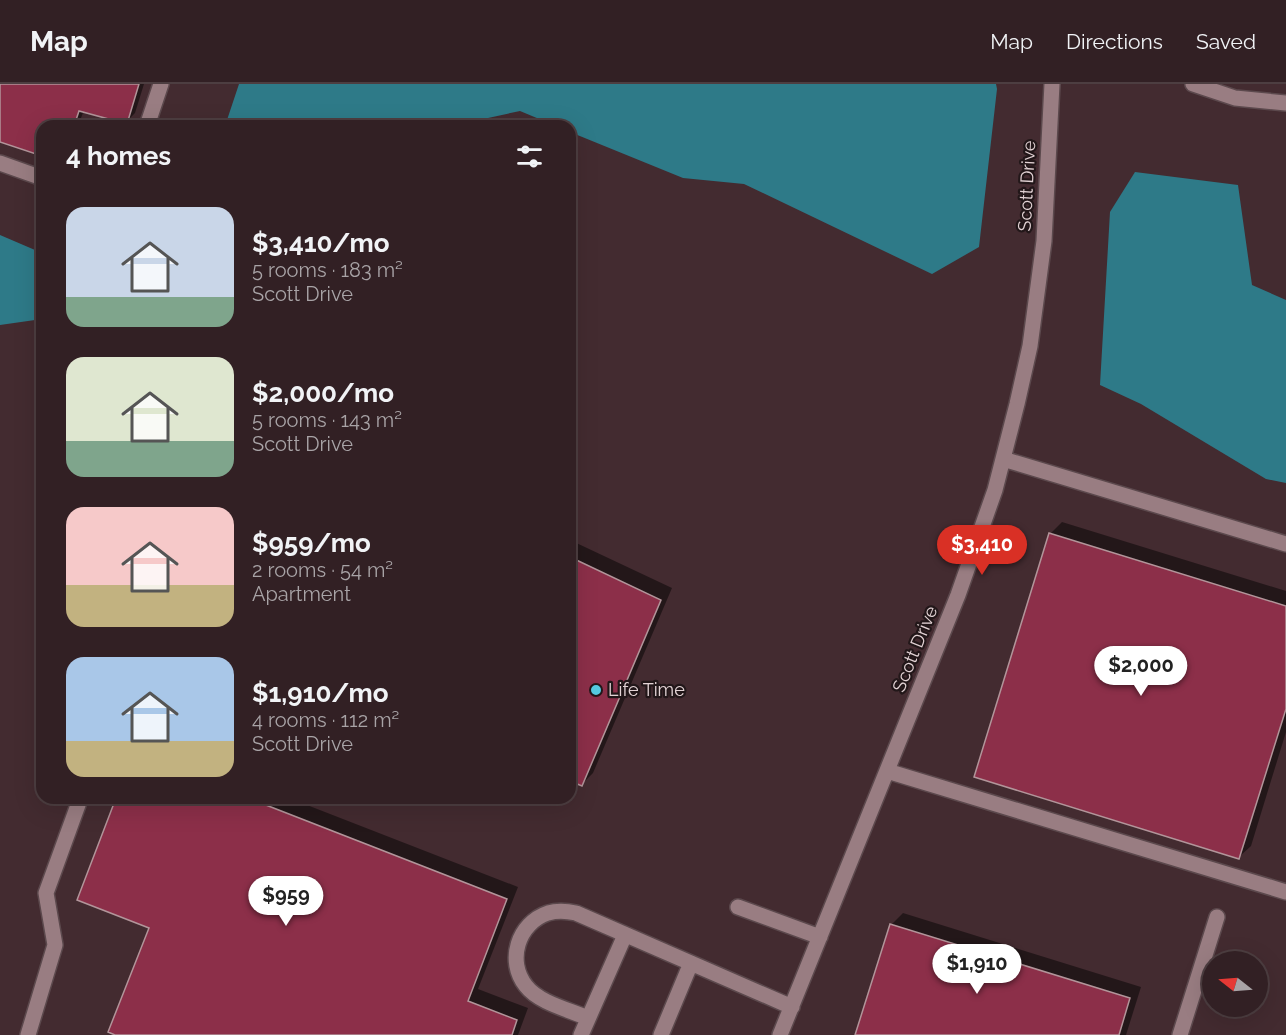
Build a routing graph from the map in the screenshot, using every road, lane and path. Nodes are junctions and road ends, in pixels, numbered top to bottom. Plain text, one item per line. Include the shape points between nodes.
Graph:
1 (161, 84) edge
2 (1052, 84) edge
3 (1193, 84) edge
4 (1218, 88) edge
5 (1286, 103) edge
6 (149, 120) edge
7 (0, 163) edge
8 (36, 176) edge
9 (1003, 459) junction
10 (1286, 544) edge
11 (887, 771) junction
12 (78, 806) dead end
13 (1286, 892) edge
14 (738, 907) dead end
15 (1217, 917) dead end
16 (625, 935) junction
17 (820, 937) junction
18 (691, 963) junction
19 (792, 1007) junction
20 (588, 1018) junction
21 (28, 1035) edge
22 (581, 1035) edge
23 (661, 1035) edge
24 (780, 1035) edge
25 (1180, 1035) edge

1 - 6 street
2 - 9 street, Scott Drive via 1044,241 1030,346
3 - 4 street
4 - 5 street via 1235,98
7 - 8 street
9 - 10 street
9 - 11 street, Scott Drive via 958,595
11 - 13 street
11 - 17 street, Scott Drive
12 - 21 street via 46,893 55,945
14 - 17 street
15 - 25 street
16 - 18 street
16 - 20 street
16 - 20 street via 563,911 538,918 520,937 516,963 526,987 536,996
17 - 19 street, Scott Drive
18 - 19 street
18 - 23 street
19 - 24 street, Scott Drive
20 - 22 street

